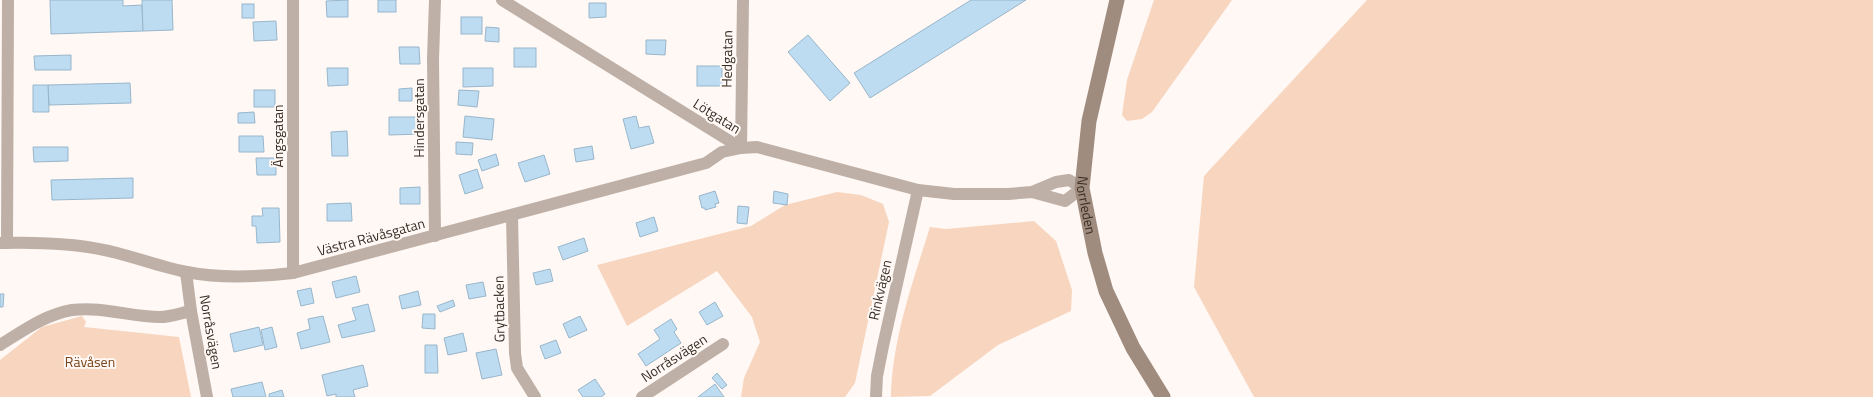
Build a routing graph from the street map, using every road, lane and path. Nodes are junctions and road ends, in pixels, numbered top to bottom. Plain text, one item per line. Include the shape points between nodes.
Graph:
1 (8, 0) edge
2 (293, 0) edge
3 (435, 0) edge
4 (502, 0) edge
5 (743, 0) edge
6 (1118, 0) edge
7 (741, 148) junction
8 (1082, 188) junction
9 (918, 190) junction
10 (1032, 192) junction
11 (512, 216) junction
12 (435, 236) junction
13 (3, 243) edge
14 (186, 272) junction
15 (293, 273) junction
16 (191, 311) junction
17 (723, 344) dead end
18 (0, 345) edge
19 (207, 397) edge
20 (535, 397) edge
21 (642, 397) edge
22 (876, 397) edge
23 (1163, 397) edge

1 - 13 street
2 - 15 street, Ängsgatan
3 - 12 street, Hindersgatan
4 - 7 street, Lötgatan
5 - 7 street, Hedgatan
6 - 8 street, Norrleden via 1089,122
7 - 9 street, Lötgatan via 757,146
7 - 11 street, Västra Rävåsgatan via 722,152 706,163
8 - 10 street, Lötgatan via 1069,180
8 - 10 street, Lötgatan via 1065,201
8 - 23 street, Norrleden via 1106,291
9 - 10 street, Lötgatan via 954,194
9 - 22 street, Rinkvägen via 883,346
11 - 12 street, Västra Rävåsgatan
11 - 20 street, Grytbacken via 515,353 517,368
12 - 15 street, Västra Rävåsgatan
13 - 14 street, Västra Rävåsgatan via 58,244 116,252
14 - 15 street, Västra Rävåsgatan via 245,277
14 - 16 street, Norråsvägen
16 - 18 street via 162,317 72,310 32,324
16 - 19 street, Norråsvägen
17 - 21 street, Norråsvägen

